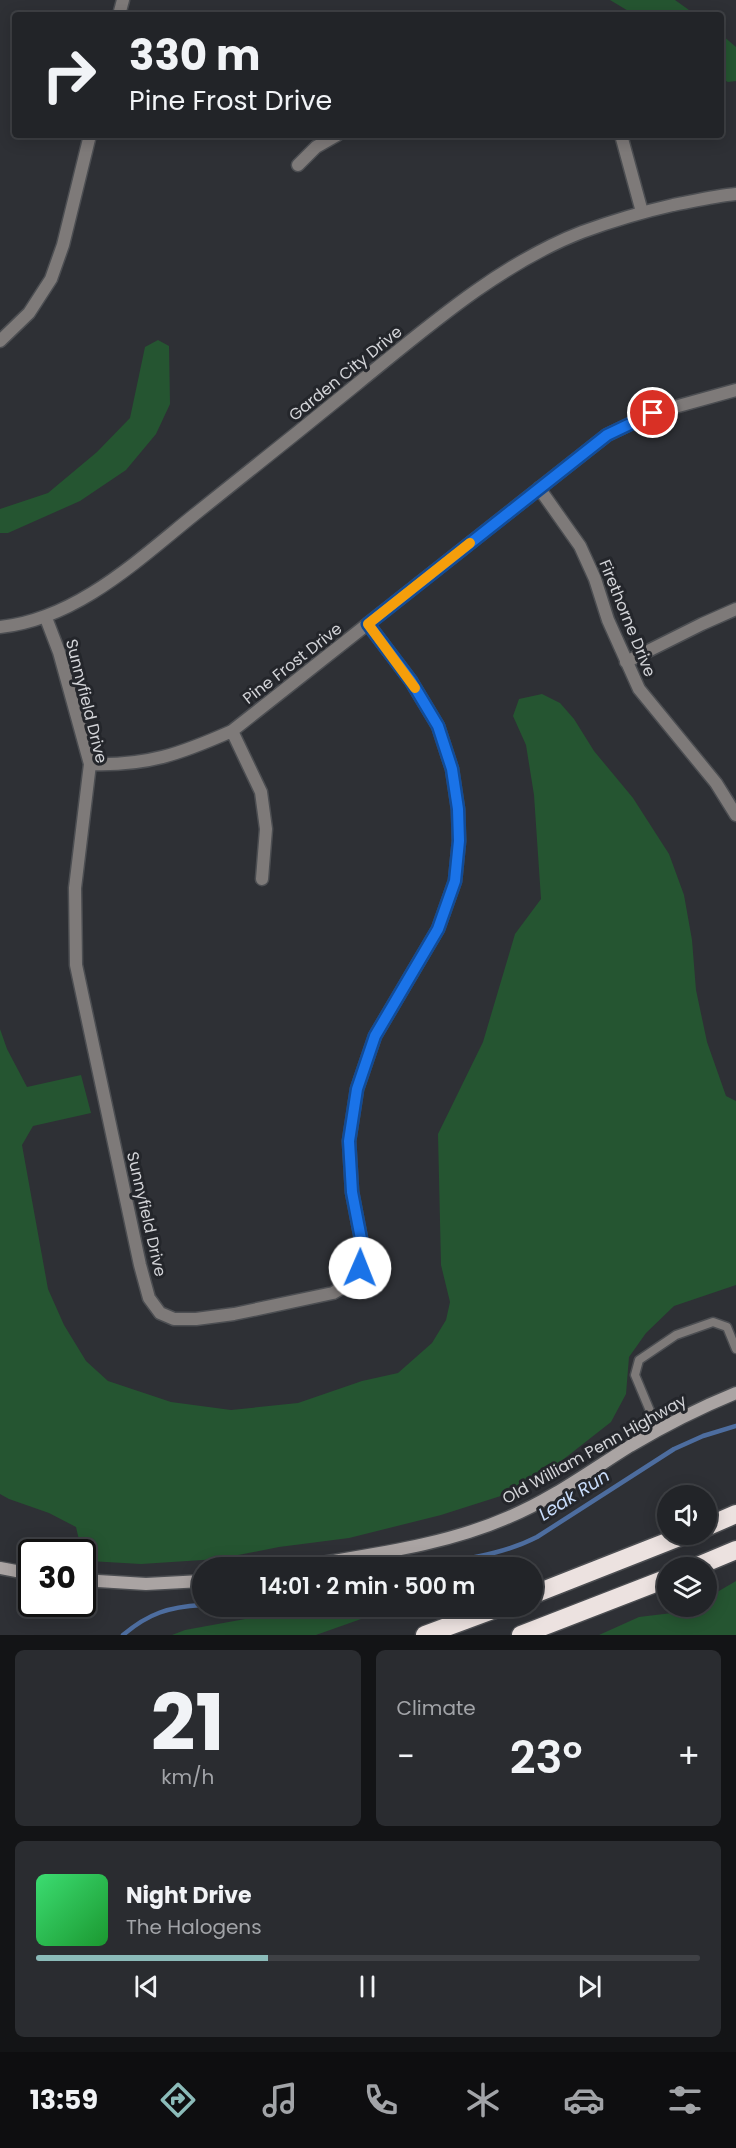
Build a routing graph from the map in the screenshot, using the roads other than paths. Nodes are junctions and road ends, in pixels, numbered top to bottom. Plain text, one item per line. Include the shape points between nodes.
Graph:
1 (89, 138) edge
2 (332, 138) edge
3 (622, 138) edge
4 (298, 165) dead end
5 (736, 194) edge
6 (642, 212) junction
7 (0, 341) edge
8 (736, 390) edge
9 (539, 488) junction
10 (736, 609) edge
11 (46, 618) junction
12 (368, 624) junction
13 (0, 627) edge
14 (626, 662) junction
15 (232, 731) junction
16 (90, 764) junction
17 (736, 815) edge
18 (262, 879) dead end
19 (736, 1349) edge
20 (736, 1393) edge
21 (658, 1430) junction
22 (736, 1514) edge
23 (717, 1522) edge
24 (659, 1545) edge
25 (736, 1550) edge
26 (350, 1557) edge
27 (717, 1558) edge
28 (0, 1568) edge
29 (18, 1571) edge
30 (96, 1581) edge
31 (192, 1582) edge
32 (657, 1582) edge
33 (543, 1591) edge
34 (473, 1617) edge
35 (425, 1635) edge
36 (521, 1635) edge

1 - 7 street via 51,279 30,313
2 - 4 street
3 - 6 street
5 - 6 street, Garden City Drive
6 - 11 street, Garden City Drive via 581,232 484,286 98,590
8 - 9 street, Pine Frost Drive via 653,413 607,435
9 - 12 street, Pine Frost Drive
9 - 14 street, Firethorne Drive via 580,546
10 - 14 street
11 - 13 street, Garden City Drive
11 - 16 street, Sunnyfield Drive
12 - 15 street, Pine Frost Drive
12 - 16 street, Sunnyfield Drive via 411,681 438,726 452,769 459,841 455,881 438,929 375,1036 357,1089 349,1141 352,1192 362,1244 360,1268 350,1283 333,1293 196,1319 174,1319 160,1313 149,1298 76,965 75,888
14 - 17 street, Firethorne Drive via 639,689 716,783
15 - 16 street, Pine Frost Drive via 168,758 120,765
15 - 18 street via 261,792 266,829
19 - 21 lane via 727,1327 713,1322 676,1335 639,1360 635,1375
20 - 21 main road, Old William Penn Highway
21 - 26 main road, Old William Penn Highway via 546,1499 481,1529
22 - 23 highway
24 - 33 highway
25 - 27 highway
28 - 29 main road
30 - 31 main road
32 - 36 highway
34 - 35 highway

